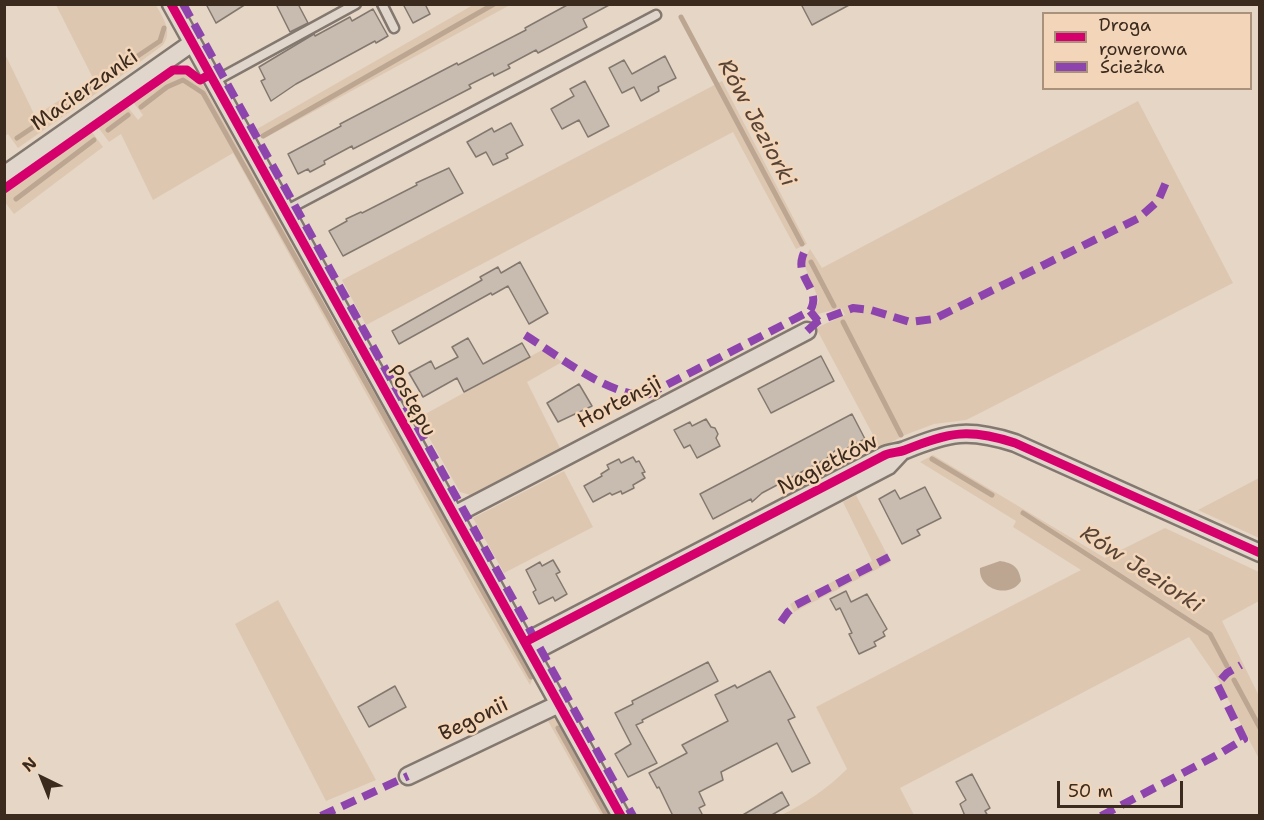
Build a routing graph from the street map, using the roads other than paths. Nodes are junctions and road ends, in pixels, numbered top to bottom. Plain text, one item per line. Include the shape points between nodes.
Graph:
1 (171, 4) edge
2 (356, 4) edge
3 (382, 4) edge
4 (656, 15) dead end
5 (394, 28) dead end
6 (192, 43) junction
7 (213, 82) junction
8 (4, 175) edge
9 (285, 211) junction
10 (807, 331) dead end
11 (454, 515) junction
12 (1260, 553) edge
13 (528, 647) junction
14 (559, 704) junction
15 (408, 776) dead end
16 (621, 816) edge

1 - 6 street, Postępu
2 - 7 lane
3 - 5 lane
4 - 9 lane
6 - 7 street, Postępu
6 - 8 street, Macierzanki
7 - 9 street, Postępu
9 - 11 street, Postępu
10 - 11 street, Hortensji
11 - 13 street, Postępu
12 - 13 street, Nagietków via 1015,442 978,433 951,434 883,456
13 - 14 street, Postępu
14 - 15 street, Begonii
14 - 16 street, Postępu

